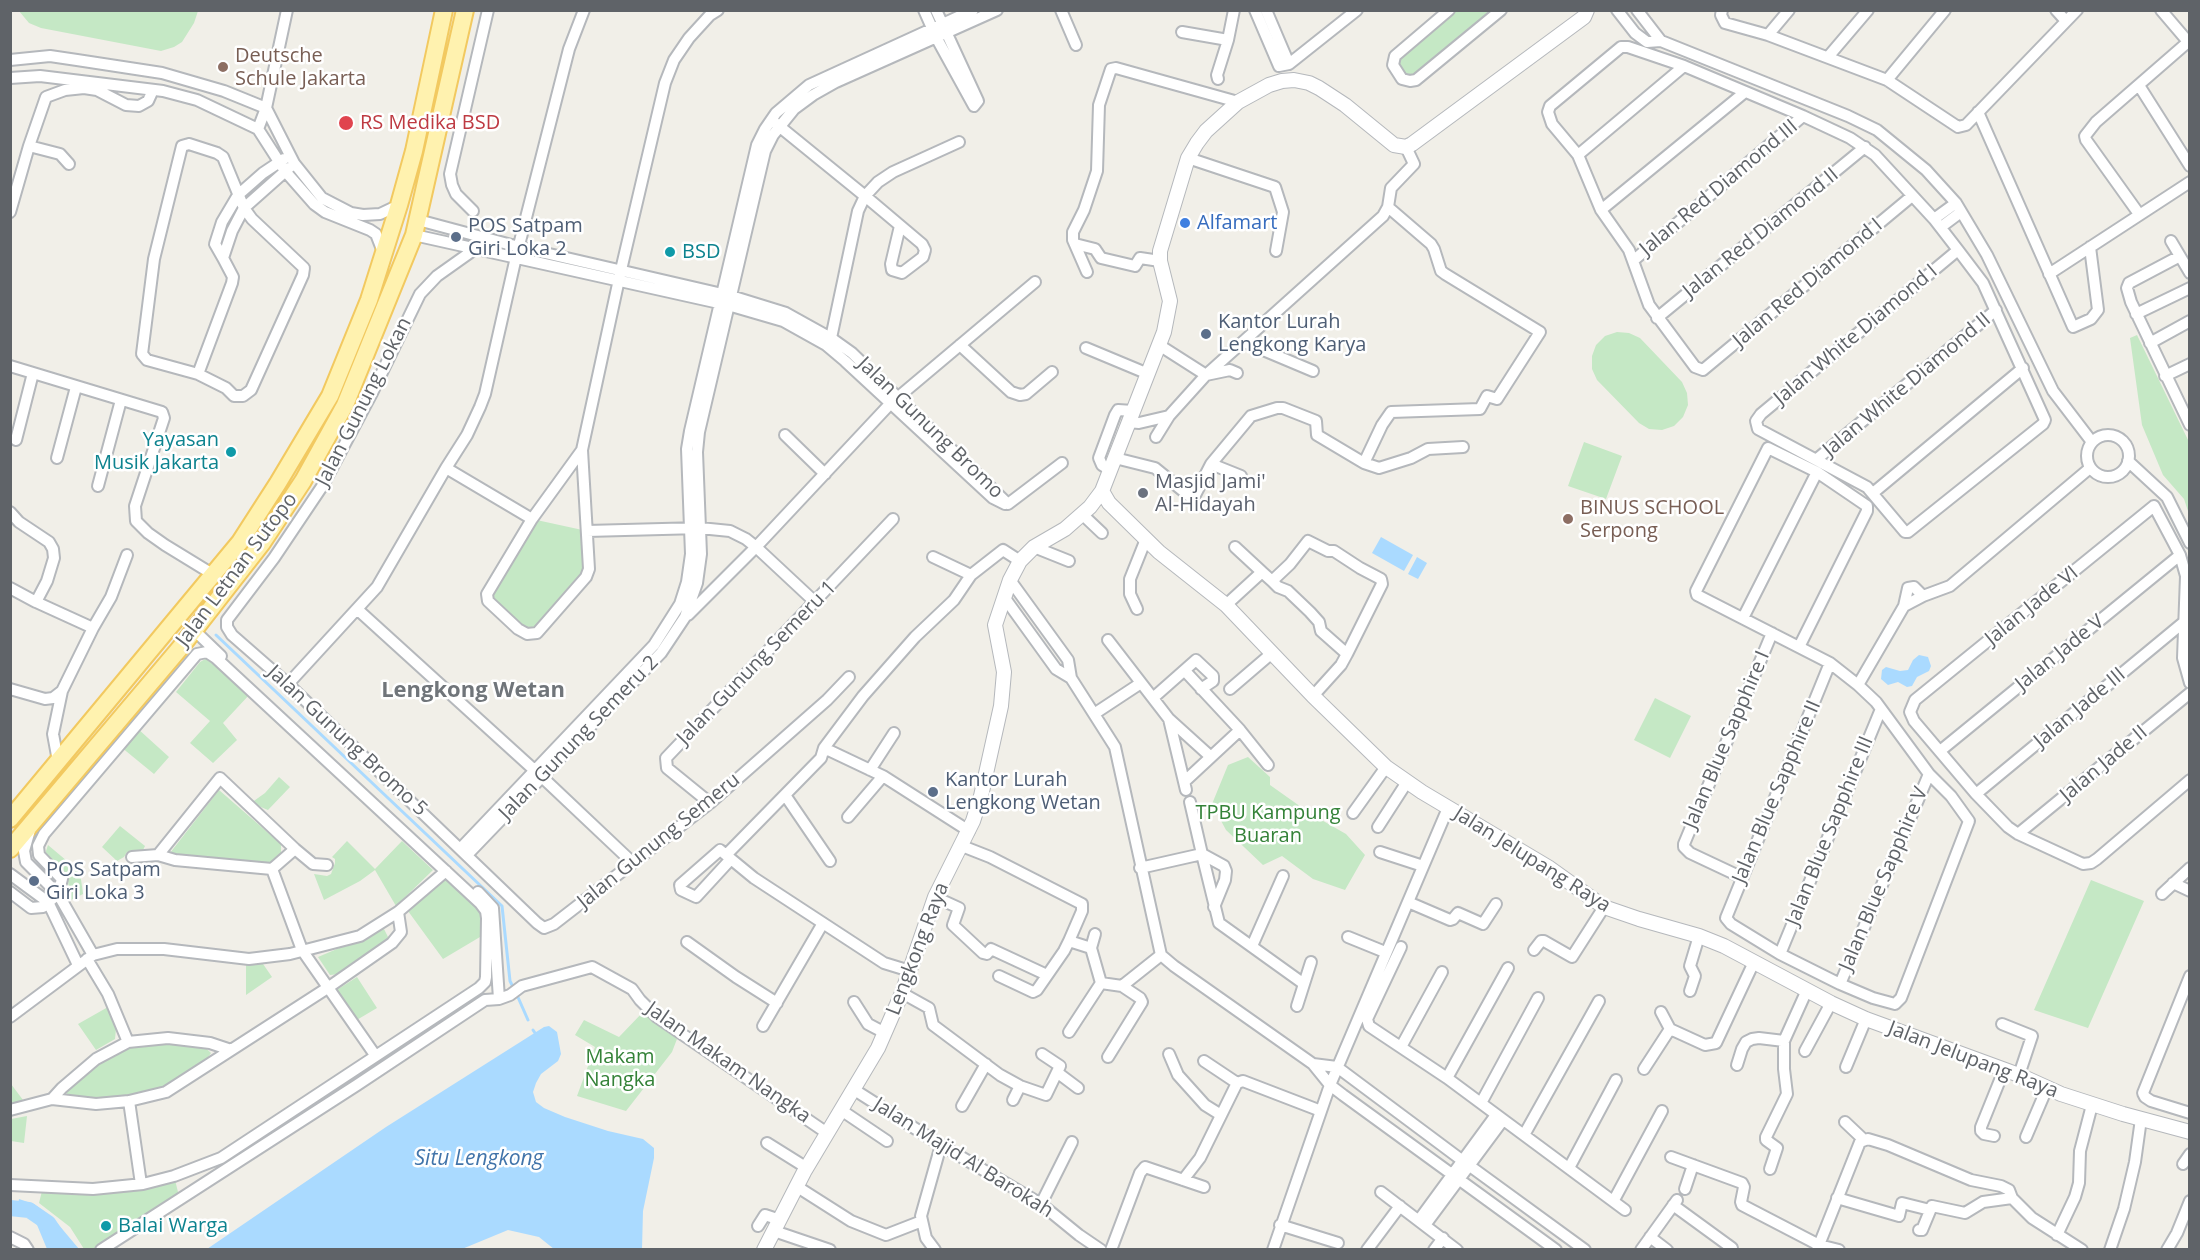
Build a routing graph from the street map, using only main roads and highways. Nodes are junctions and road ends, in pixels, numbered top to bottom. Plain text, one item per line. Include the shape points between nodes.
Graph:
1 (444, 10) edge
2 (465, 10) edge
3 (10, 819) edge
4 (10, 849) edge

1 - 3 main road, Jalan Letnan Sutopo via 399,205 369,300 330,396 240,542 60,753
2 - 4 main road, Jalan Letnan Sutopo via 416,228 345,405 303,481 262,543

